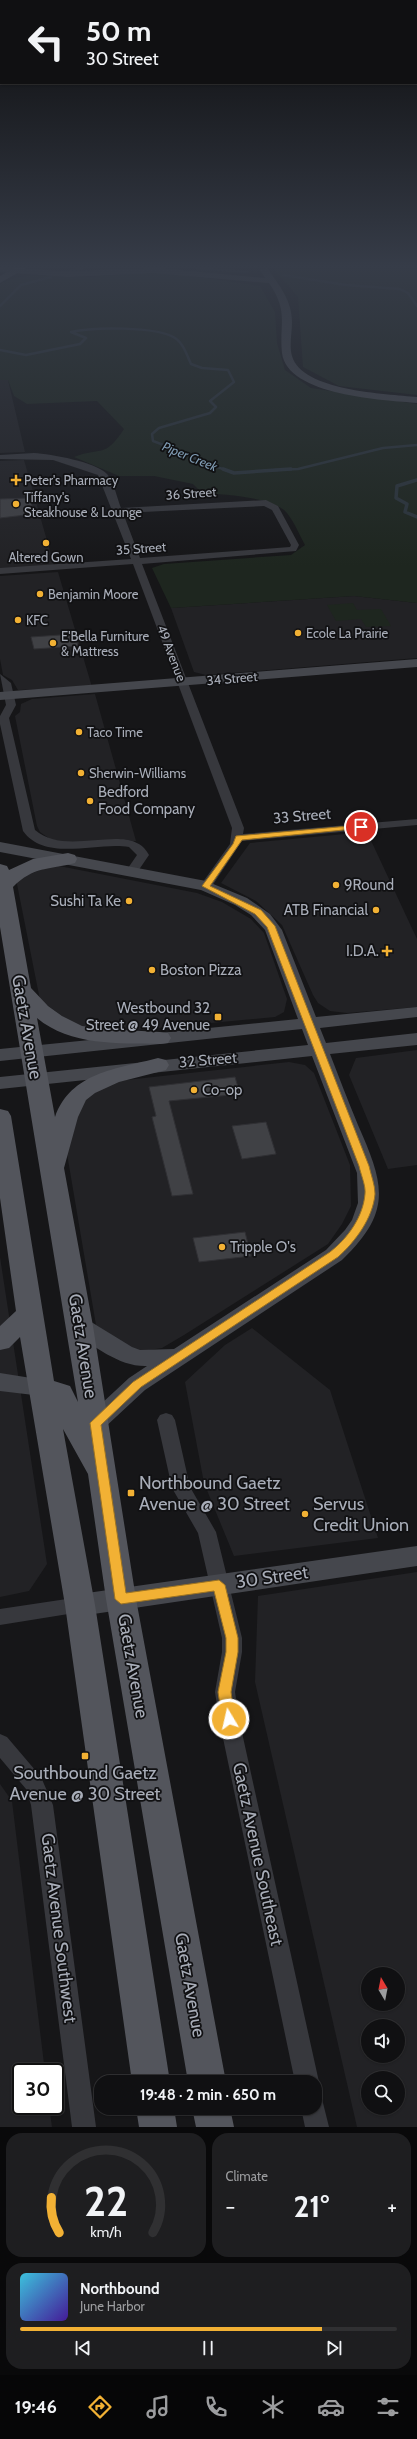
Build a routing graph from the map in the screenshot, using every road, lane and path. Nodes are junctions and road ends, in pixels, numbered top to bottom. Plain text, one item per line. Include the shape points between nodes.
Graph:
1 (292, 367) edge
2 (417, 400) edge
3 (0, 457) edge
4 (119, 511) junction
5 (283, 552) joint
6 (137, 562) junction
7 (0, 571) edge
8 (417, 663) edge
9 (0, 677) edge
10 (183, 682) junction
11 (4, 696) edge
12 (417, 822) edge
13 (238, 838) junction
14 (0, 847) edge
15 (68, 859) junction
16 (132, 872) junction
17 (2, 878) edge
18 (206, 886) junction
19 (0, 932) edge
20 (14, 947) junction
21 (21, 989) junction
22 (417, 1012) edge
23 (417, 1020) edge
24 (310, 1023) junction
25 (160, 1038) junction
26 (417, 1039) edge
27 (320, 1050) junction
28 (32, 1052) junction
29 (0, 1055) edge
30 (158, 1065) junction
31 (36, 1079) junction
32 (0, 1083) edge
33 (0, 1116) edge
34 (4, 1164) edge
35 (53, 1170) junction
36 (29, 1313) junction
37 (80, 1326) junction
38 (0, 1341) edge
39 (177, 1357) junction
40 (0, 1382) edge
41 (42, 1387) junction
42 (166, 1420) dead end
43 (95, 1423) junction
44 (102, 1476) junction
45 (417, 1556) edge
46 (219, 1585) junction
47 (121, 1599) junction
48 (80, 1606) junction
49 (0, 1617) edge
50 (0, 1743) edge
51 (151, 2075) edge
52 (206, 2075) edge
53 (305, 2075) edge
54 (156, 2115) edge
55 (213, 2115) edge
56 (314, 2115) edge
57 (84, 2127) edge
58 (158, 2127) edge
59 (215, 2127) edge
60 (317, 2127) edge

1 - 2 street via 314,382 333,388
3 - 4 street, 49 Avenue via 42,454 66,458 103,474
4 - 5 street, 36 Street via 266,503 275,508 295,544 293,549
4 - 6 street, 49 Avenue
5 - 6 street, 35 Street
6 - 7 street, 35 Street
6 - 10 street, 49 Avenue
8 - 10 street, 34 Street
9 - 11 street via 6,683
10 - 11 street, 34 Street
10 - 13 street, 49 Avenue via 238,828
11 - 16 street via 11,707 4,718 29,831 38,838 59,845 124,842 136,845 142,850 143,855
12 - 13 street, 33 Street
13 - 18 street
14 - 15 street
15 - 16 street
15 - 17 main road via 28,865
16 - 18 street
17 - 20 main road, Gaetz Avenue
18 - 24 street via 258,912 270,926
19 - 20 main road via 4,941
20 - 21 main road, Gaetz Avenue
21 - 25 main road via 46,1016 68,1028 96,1034
21 - 28 main road, Gaetz Avenue
22 - 24 street, 32 Street
23 - 27 street via 347,1032
24 - 25 street, 32 Street
24 - 27 street
24 - 30 street via 285,1035
25 - 28 street, 32 Street
26 - 27 street, 32 Street
27 - 30 street, 32 Street
27 - 39 street via 366,1172 370,1193 365,1215 348,1243 324,1263
28 - 29 street, 32 Street
28 - 31 main road, Gaetz Avenue
30 - 31 street, 32 Street
30 - 35 main road via 96,1083 79,1094 71,1107
31 - 32 street, 32 Street
31 - 35 main road, Gaetz Avenue
33 - 34 main road
34 - 36 main road
35 - 37 main road, Gaetz Avenue
36 - 38 main road
36 - 41 main road
37 - 39 street via 124,1353 139,1358
37 - 43 main road, Gaetz Avenue
39 - 43 street via 137,1384
40 - 41 street
41 - 44 main road via 60,1392
41 - 48 main road
42 - 46 street, Gaetz Avenue Southeast via 177,1478 207,1532
43 - 44 main road, Gaetz Avenue
44 - 47 main road, Gaetz Avenue
45 - 46 street, 30 Street
46 - 47 street, 30 Street
46 - 53 street, Gaetz Avenue Southeast via 232,1638 225,1692 229,1719
47 - 48 street, 30 Street
47 - 52 main road, Gaetz Avenue
48 - 49 street
48 - 51 main road
50 - 57 street, Gaetz Avenue Southwest via 34,1784 42,1805
54 - 58 main road
55 - 59 main road
56 - 60 street

